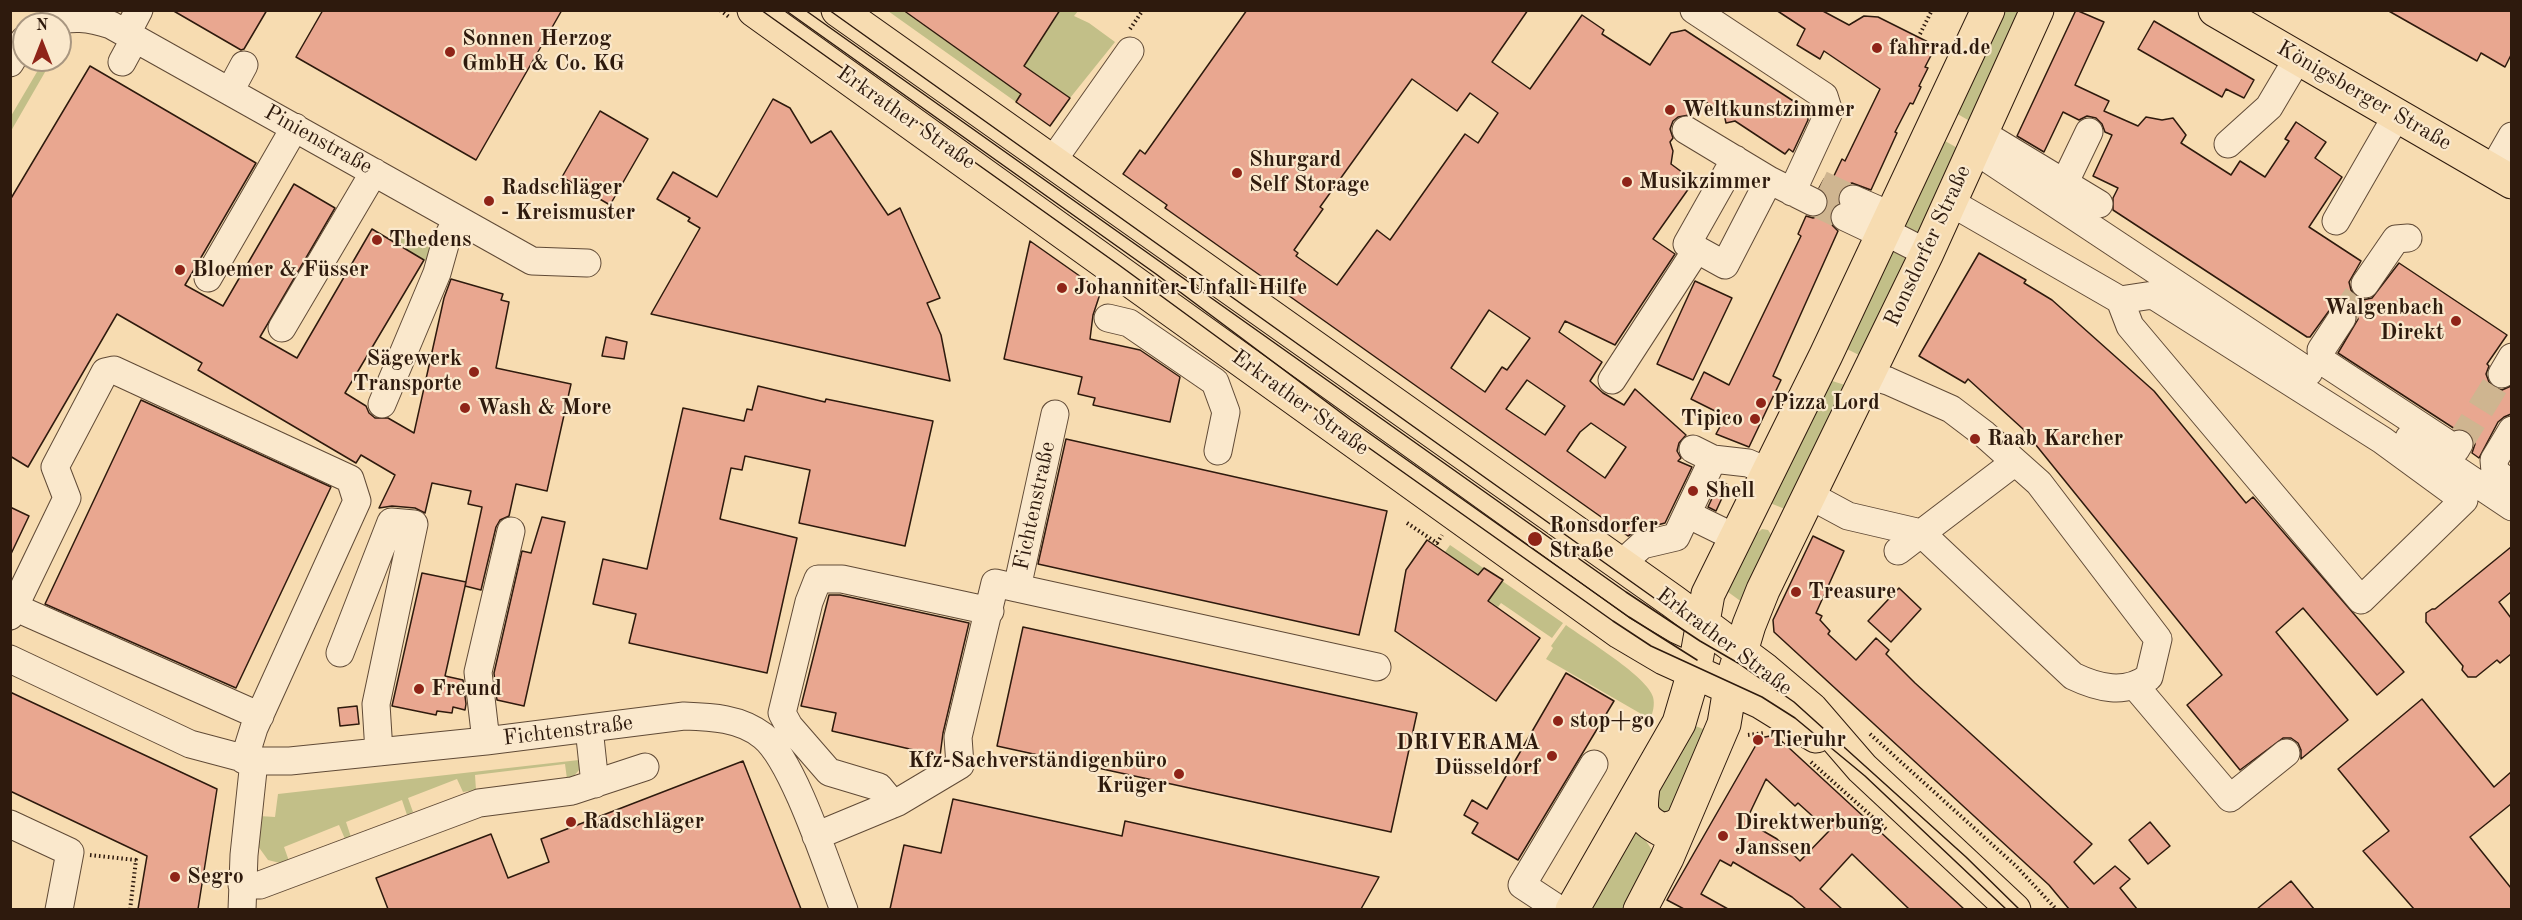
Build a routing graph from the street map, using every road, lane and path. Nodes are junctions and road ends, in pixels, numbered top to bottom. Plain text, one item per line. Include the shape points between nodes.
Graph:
1 (754, 10) edge
2 (838, 10) edge
3 (1694, 10) edge
4 (1932, 10) edge
5 (2037, 10) edge
6 (2215, 10) edge
7 (1984, 12) edge
8 (72, 18) edge
9 (134, 27) edge
10 (1920, 34) dead end
11 (1130, 51) dead end
12 (2298, 58) junction
13 (122, 62) dead end
14 (244, 65) dead end
15 (230, 91) junction
16 (2397, 115) junction
17 (1935, 123) junction
18 (295, 127) junction
19 (1686, 130) dead end
20 (2089, 132) dead end
21 (2511, 136) edge
22 (1976, 141) junction
23 (2228, 144) dead end
24 (1735, 159) junction
25 (1051, 163) junction
26 (374, 172) junction
27 (2502, 177) edge
28 (2065, 182) junction
29 (1799, 186) junction
30 (1950, 202) junction
31 (2099, 204) dead end
32 (1849, 208) tunnel mouth
33 (457, 219) junction
34 (2336, 221) dead end
35 (1886, 227) junction
36 (2408, 238) dead end
37 (1697, 249) junction
38 (1927, 253) junction
39 (587, 263) dead end
40 (208, 278) dead end
41 (2364, 284) tunnel mouth
42 (2120, 300) junction
43 (1108, 318) dead end
44 (2342, 318) tunnel mouth
45 (282, 328) dead end
46 (1826, 355) junction
47 (1868, 375) junction
48 (1612, 380) dead end
49 (382, 404) dead end
50 (1055, 414) dead end
51 (2511, 430) edge
52 (2459, 444) dead end
53 (1218, 451) dead end
54 (2015, 462) junction
55 (1769, 472) junction
56 (2511, 484) edge
57 (1809, 495) junction
58 (2511, 507) edge
59 (1687, 514) junction
60 (1407, 523) dead end
61 (1741, 529) junction
62 (1446, 530) dead end
63 (511, 531) dead end
64 (1921, 533) junction
65 (1783, 546) junction
66 (1898, 550) dead end
67 (1619, 566) junction
68 (1017, 588) junction
69 (1705, 609) junction
70 (990, 611) junction
71 (12, 612) edge
72 (340, 653) dead end
73 (1741, 653) junction
74 (10, 659) edge
75 (1377, 667) dead end
76 (1694, 672) junction
77 (2136, 687) junction
78 (1730, 688) junction
79 (260, 717) junction
80 (1764, 717) junction
81 (589, 728) junction
82 (1737, 730) junction
83 (1869, 734) dead end
84 (486, 741) junction
85 (379, 752) junction
86 (2286, 753) dead end
87 (1802, 755) dead end
88 (249, 761) junction
89 (1594, 764) dead end
90 (645, 767) dead end
91 (1862, 768) junction
92 (595, 784) junction
93 (1643, 787) junction
94 (893, 804) junction
95 (1682, 822) junction
96 (10, 824) edge
97 (1889, 832) dead end
98 (816, 836) junction
99 (70, 852) junction
100 (242, 897) edge
101 (59, 909) edge
102 (130, 909) edge
103 (844, 909) edge
104 (1560, 909) edge
105 (1572, 909) edge
106 (1640, 909) edge
107 (2014, 909) edge
108 (2057, 909) edge

1 - 76 main road, Erkrather Straße via 1591,611 1664,658
2 - 25 main road, Erkrather Straße
3 - 29 street via 1824,96 1829,112
4 - 10 path
5 - 22 main road, Ronsdorfer Straße
6 - 12 main road, Königsberger Straße
7 - 17 main road, Ronsdorfer Straße
8 - 9 street, Pinienstraße
9 - 13 street
9 - 15 street, Pinienstraße
11 - 25 street
12 - 16 main road, Königsberger Straße
12 - 23 street via 2270,107
14 - 15 street
15 - 18 street, Pinienstraße
16 - 27 main road, Königsberger Straße
16 - 34 street
17 - 22 main road, Ronsdorfer Straße
17 - 35 main road, Ronsdorfer Straße
18 - 26 street, Pinienstraße
18 - 40 street
19 - 24 street
20 - 28 street
21 - 27 street
22 - 28 street
22 - 30 main road, Ronsdorfer Straße
22 - 58 street
24 - 29 street
24 - 37 street via 1687,244
25 - 67 main road, Erkrather Straße
26 - 33 street, Pinienstraße
26 - 45 street
28 - 31 street
29 - 37 street via 1725,265
30 - 38 main road, Ronsdorfer Straße
30 - 42 street
32 - 35 street
33 - 39 street, Pinienstraße via 532,261
33 - 49 street
35 - 38 street
35 - 46 main road, Ronsdorfer Straße
36 - 41 street via 2396,239
37 - 48 street
38 - 47 main road, Ronsdorfer Straße
42 - 42 street via 2130,326 2361,600 2464,500 2382,441 2153,294
43 - 53 street via 1129,323 1215,382 1226,412
44 - 52 street via 2321,350 2322,361 2456,449
46 - 47 main road
46 - 55 main road, Ronsdorfer Straße
47 - 54 street via 1951,409
47 - 57 main road, Ronsdorfer Straße
50 - 68 street, Fichtenstraße
51 - 56 street via 2494,460 2495,472
54 - 64 street
54 - 77 street via 2039,483 2158,639 2149,677
55 - 59 street via 1748,463 1703,454
55 - 61 main road, Ronsdorfer Straße
57 - 64 street via 1848,516
57 - 65 main road, Ronsdorfer Straße
59 - 61 street
59 - 67 street via 1676,537 1641,544
60 - 62 path via 1437,543
61 - 65 main road via 1759,515 1775,520 1781,527
61 - 69 main road, Ronsdorfer Straße
63 - 84 street via 478,672
64 - 66 street
64 - 77 street via 2073,676 2096,687
65 - 73 main road, Ronsdorfer Straße
67 - 69 main road, Erkrather Straße via 1674,602
68 - 70 street, Fichtenstraße via 995,584
68 - 75 street
69 - 73 main road, Erkrather Straße
69 - 76 main road, Ronsdorfer Straße
69 - 78 main road via 1712,662
70 - 94 street, Fichtenstraße via 958,737 971,767
70 - 94 street via 842,579 818,579 782,714 829,772 879,787
71 - 79 street
71 - 79 street via 67,498 55,467 105,372 114,370 350,479 357,501
72 - 85 street via 391,522 414,524 376,704
73 - 78 main road, Ronsdorfer Straße
73 - 91 main road, Erkrather Straße via 1811,708
74 - 88 street, Fichtenstraße via 190,744
76 - 78 main road, Erkrather Straße
76 - 93 main road, Ronsdorfer Straße via 1679,723
77 - 86 street via 2230,798
78 - 80 main road, Erkrather Straße
78 - 82 main road, Ronsdorfer Straße
79 - 88 street
80 - 82 path
80 - 82 main road via 1742,711
80 - 91 main road, Erkrather Straße
81 - 84 street, Fichtenstraße
81 - 92 street
81 - 98 street, Fichtenstraße via 684,716 716,717 745,725 772,744 788,770
82 - 95 main road, Ronsdorfer Straße
83 - 108 path via 2016,866
84 - 85 street, Fichtenstraße
85 - 88 street, Fichtenstraße
87 - 97 path
88 - 100 street
89 - 104 street via 1522,885
90 - 92 street
91 - 107 main road, Erkrather Straße
92 - 100 street via 572,791 479,803 269,881
93 - 95 main road via 1641,808 1646,820 1662,830
93 - 105 main road, Ronsdorfer Straße
94 - 98 street, Fichtenstraße
95 - 106 main road, Ronsdorfer Straße
96 - 99 street
98 - 103 street, Fichtenstraße
99 - 101 street
99 - 102 path via 136,860

